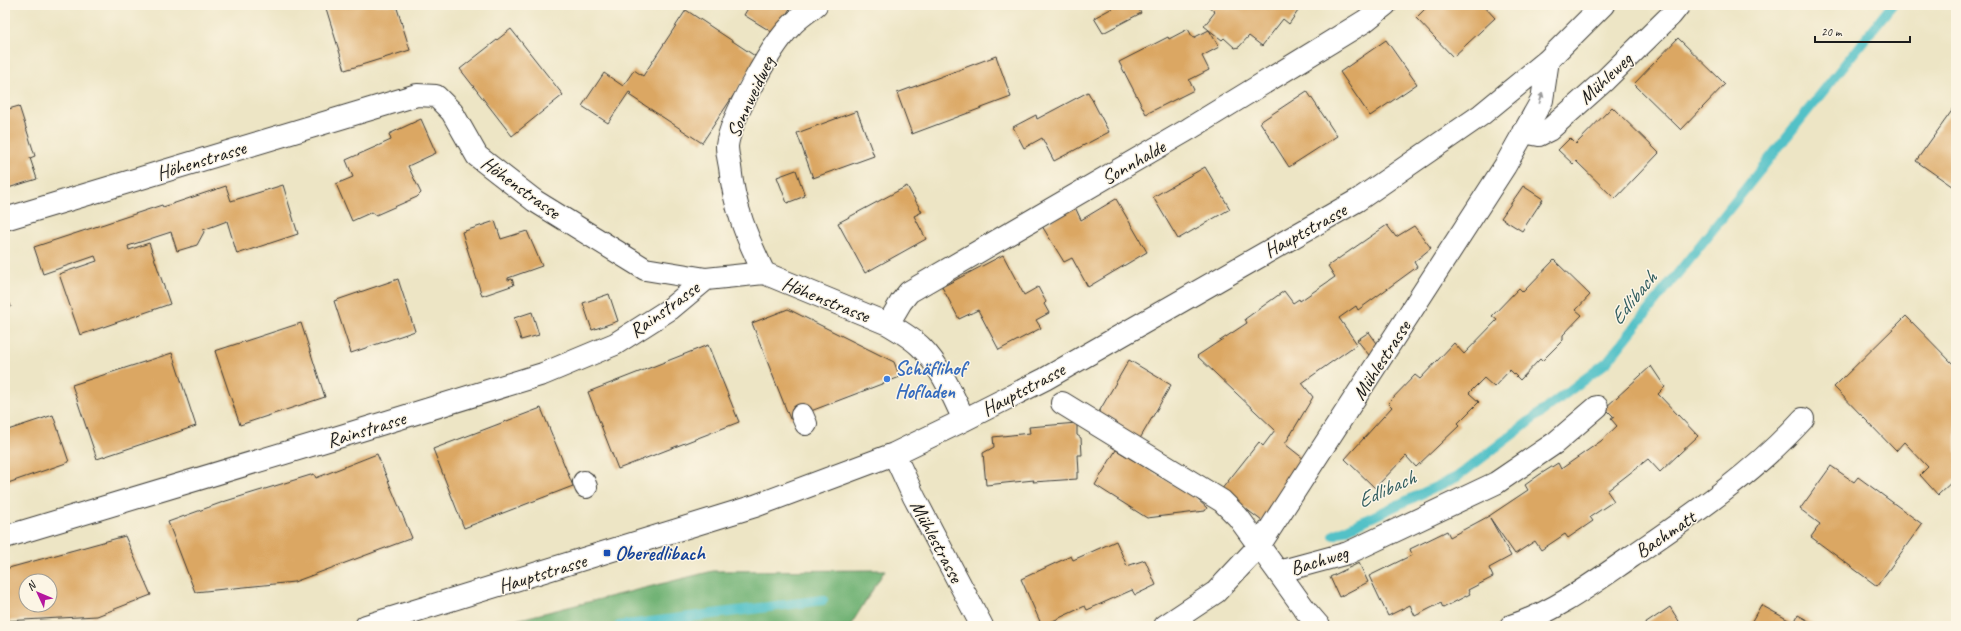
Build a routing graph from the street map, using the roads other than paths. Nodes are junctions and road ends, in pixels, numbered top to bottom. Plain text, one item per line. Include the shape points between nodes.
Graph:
1 (816, 5) edge
2 (1385, 5) edge
3 (1603, 5) edge
4 (1679, 5) edge
5 (1548, 60) junction
6 (1523, 132) junction
7 (5, 219) edge
8 (764, 273) junction
9 (706, 278) junction
10 (888, 324) junction
11 (1062, 403) dead end
12 (1597, 407) dead end
13 (1803, 419) dead end
14 (964, 420) junction
15 (894, 454) junction
16 (5, 536) edge
17 (1259, 546) junction
18 (1278, 572) junction
19 (366, 626) edge
20 (982, 626) edge
21 (1165, 626) edge
22 (1320, 626) edge
23 (1511, 626) edge

1 - 8 street, Sonnweidweg via 791,26 774,47 747,95 727,147 731,185 738,214
2 - 10 street, Sonnhalde via 1366,21 1189,129 909,292
3 - 5 street, Hauptstrasse
4 - 6 street, Mühleweg via 1605,80 1549,130 1539,135
6 -> 5 street, Mühlestrasse via 1542,100
5 - 14 street, Hauptstrasse via 1481,115 1358,200 1045,379
6 - 17 street, Mühlestrasse via 1505,166
7 - 9 street, Höhenstrasse via 417,95 436,96 452,112 477,156 535,201 645,269
8 - 9 street, Höhenstrasse
8 - 10 street, Höhenstrasse
9 - 16 street, Rainstrasse via 670,309 615,344 543,374
10 - 14 street, Höhenstrasse via 922,348 940,373
11 - 17 street, Bachweg via 1222,501 1238,516
12 - 18 street, Bachweg via 1555,443 1496,483 1348,553
13 - 23 street, Bachmatt via 1780,445 1741,479 1703,507 1567,600 1530,620
14 - 15 street, Hauptstrasse
15 - 19 street, Hauptstrasse via 755,506
15 - 20 street, Mühlestrasse
17 - 18 street, Bachweg
17 - 21 street, Mühlestrasse via 1216,592
18 - 22 street

